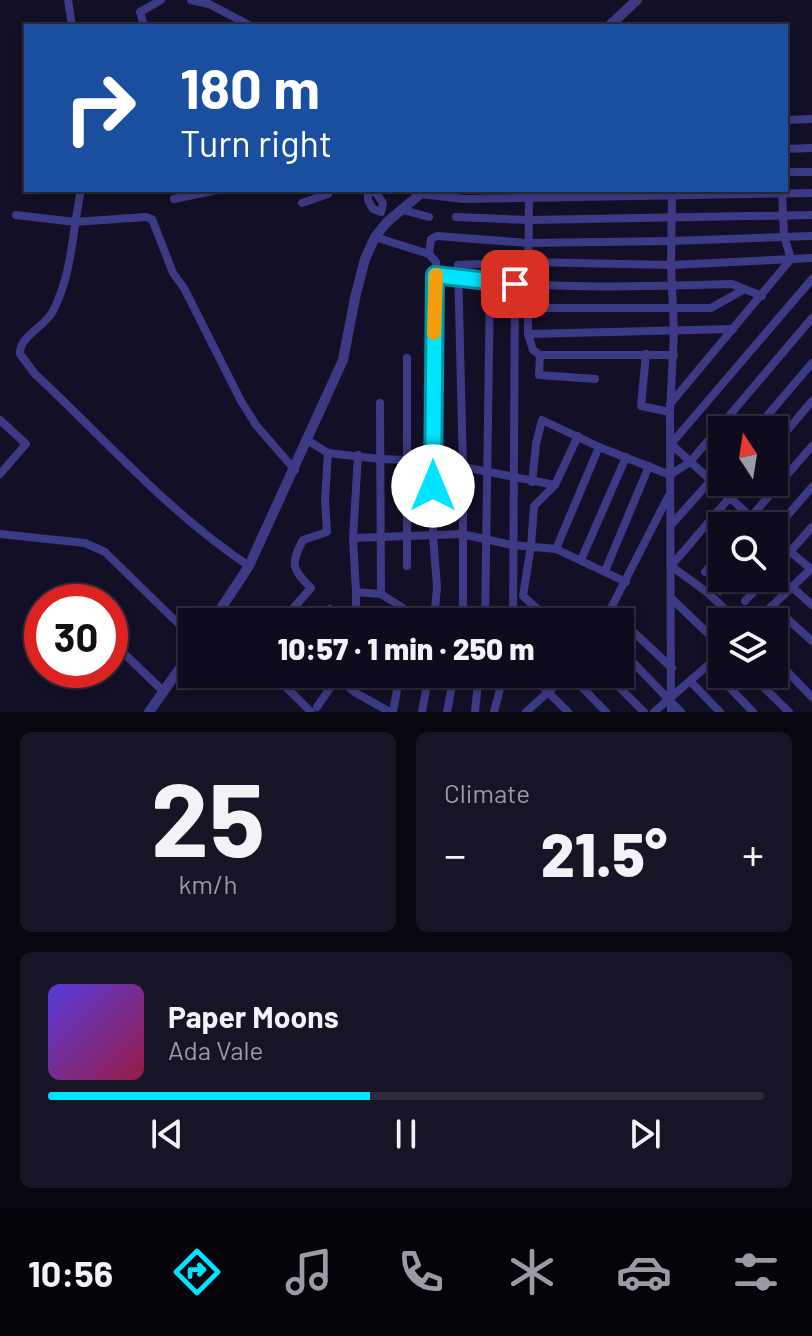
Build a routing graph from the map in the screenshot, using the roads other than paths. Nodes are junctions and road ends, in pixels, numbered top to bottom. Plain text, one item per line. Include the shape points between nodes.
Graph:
1 (68, 0) edge
2 (161, 0) edge
3 (191, 0) edge
4 (637, 0) edge
5 (72, 24) edge
6 (143, 24) edge
7 (247, 24) edge
8 (611, 24) edge
9 (812, 119) edge
10 (788, 120) edge
11 (812, 148) edge
12 (788, 149) edge
13 (788, 172) edge
14 (812, 172) edge
15 (81, 192) edge
16 (207, 192) edge
17 (328, 192) edge
18 (374, 192) edge
19 (423, 192) edge
20 (782, 192) edge
21 (672, 193) edge
22 (812, 193) edge
23 (529, 194) edge
24 (174, 199) dead end
25 (302, 203) dead end
26 (403, 210) junction
27 (16, 215) dead end
28 (812, 215) edge
29 (783, 216) junction
30 (384, 217) junction
31 (429, 217) dead end
32 (456, 217) dead end
33 (673, 218) junction
34 (529, 220) junction
35 (75, 222) junction
36 (784, 236) junction
37 (812, 236) edge
38 (375, 237) junction
39 (671, 241) junction
40 (528, 243) junction
41 (429, 254) junction
42 (812, 258) edge
43 (791, 259) junction
44 (528, 262) junction
45 (671, 265) junction
46 (435, 275) junction
47 (458, 279) junction
48 (812, 279) edge
49 (490, 282) junction
50 (515, 284) junction
51 (528, 286) junction
52 (671, 286) junction
53 (743, 290) junction
54 (762, 296) junction
55 (528, 308) junction
56 (672, 309) junction
57 (812, 318) edge
58 (733, 329) junction
59 (674, 332) junction
60 (528, 334) junction
61 (646, 354) junction
62 (540, 355) junction
63 (674, 355) junction
64 (407, 358) dead end
65 (812, 363) edge
66 (595, 379) dead end
67 (812, 401) edge
68 (380, 403) dead end
69 (670, 408) junction
70 (767, 416) edge
71 (0, 420) edge
72 (788, 429) edge
73 (578, 436) junction
74 (307, 440) junction
75 (671, 444) junction
76 (812, 446) edge
77 (599, 447) junction
78 (328, 453) junction
79 (358, 455) junction
80 (626, 457) junction
81 (380, 459) junction
82 (407, 460) junction
83 (433, 461) junction
84 (690, 462) junction
85 (649, 466) junction
86 (463, 468) junction
87 (295, 470) junction
88 (0, 474) edge
89 (488, 474) junction
90 (670, 475) junction
91 (708, 478) edge
92 (516, 479) junction
93 (532, 482) junction
94 (708, 484) edge
95 (555, 485) junction
96 (812, 487) edge
97 (669, 495) junction
98 (729, 498) joint
99 (745, 512) edge
100 (755, 512) edge
101 (788, 515) edge
102 (671, 525) junction
103 (812, 527) edge
104 (0, 534) edge
105 (462, 534) junction
106 (433, 535) junction
107 (406, 536) junction
108 (353, 538) junction
109 (380, 538) junction
110 (487, 538) junction
111 (512, 545) junction
112 (531, 546) junction
113 (556, 549) junction
114 (790, 552) junction
115 (788, 554) edge
116 (581, 560) junction
117 (249, 566) junction
118 (407, 566) dead end
119 (671, 566) junction
120 (708, 568) edge
121 (812, 569) edge
122 (605, 571) junction
123 (705, 572) dead end
124 (626, 582) junction
125 (792, 587) junction
126 (356, 592) junction
127 (754, 592) edge
128 (381, 594) junction
129 (672, 599) junction
130 (745, 601) dead end
131 (356, 605) dead end
132 (812, 605) edge
133 (773, 606) junction
134 (221, 608) edge
135 (293, 608) edge
136 (403, 608) edge
137 (435, 608) edge
138 (463, 608) edge
139 (485, 608) edge
140 (514, 608) edge
141 (536, 608) edge
142 (611, 608) edge
143 (724, 608) edge
144 (771, 608) edge
145 (178, 623) edge
146 (634, 634) edge
147 (708, 636) edge
148 (812, 641) edge
149 (128, 657) edge
150 (634, 663) edge
151 (708, 667) edge
152 (672, 668) junction
153 (178, 670) edge
154 (788, 672) edge
155 (691, 682) junction
156 (289, 688) edge
157 (327, 688) edge
158 (350, 688) edge
159 (397, 688) edge
160 (426, 688) edge
161 (451, 688) edge
162 (478, 688) edge
163 (500, 688) edge
164 (542, 688) edge
165 (551, 688) edge
166 (583, 688) edge
167 (620, 688) edge
168 (730, 688) edge
169 (764, 688) edge
170 (163, 691) junction
171 (546, 692) junction
172 (812, 697) edge
173 (670, 700) junction
174 (314, 709) edge
175 (529, 711) edge
176 (149, 712) edge
177 (392, 712) edge
178 (422, 712) edge
179 (447, 712) edge
180 (475, 712) edge
181 (494, 712) edge
182 (568, 712) edge
183 (606, 712) edge
184 (644, 712) edge
185 (654, 712) edge
186 (671, 712) edge
187 (681, 712) edge
188 (720, 712) edge
189 (753, 712) edge
190 (789, 712) edge

1 - 5 street
2 - 6 street via 140,12
3 - 7 street
4 - 8 street
9 - 10 street
11 - 12 street
13 - 14 street
15 - 35 street
16 - 24 street
17 - 25 street
18 - 30 street via 383,203
19 - 23 street via 463,199
19 - 26 street
20 - 21 street
20 - 22 street
20 - 29 street
21 - 23 street
21 - 33 street
23 - 34 street
26 - 30 street
26 - 31 street
27 - 35 street
28 - 29 street
29 - 33 street
29 - 36 street
30 - 38 street
32 - 34 street
33 - 34 street
33 - 39 street
34 - 40 street
35 - 87 street via 152,219 173,273 241,401
35 - 117 street via 72,259 55,308 23,343 20,354 164,498
36 - 37 street
36 - 39 street
36 - 43 street
38 - 41 street
38 - 74 street via 365,259 343,360
39 - 40 street
39 - 45 street
40 - 41 street via 437,236 431,239
40 - 44 street
41 - 46 street via 436,262
42 - 43 street
43 - 45 street
43 - 54 street
44 - 45 street
44 - 47 street via 460,264
44 - 51 street
45 - 52 street
46 - 47 street
46 - 83 street
47 - 49 street
47 - 86 street
48 - 75 street
49 - 50 street
49 - 89 street
50 - 51 street
50 - 92 street
51 - 52 street
51 - 55 street
52 - 53 street via 732,284
52 - 56 street
53 - 54 street
53 - 56 street via 711,308
54 - 58 street
55 - 56 street
55 - 60 street
56 - 59 street
57 - 84 street
58 - 59 street
58 - 69 street
59 - 60 street
59 - 63 street
60 - 62 street
61 - 62 street
61 - 63 street
61 - 69 street via 641,406
62 - 66 street via 539,375
63 - 69 street
64 - 82 street
65 - 70 street
67 - 72 street
68 - 81 street
69 - 75 street
71 - 88 street via 26,444
73 - 77 street
73 - 93 street via 542,420
73 - 95 street
74 - 78 street
74 - 87 street
75 - 84 street
75 - 90 street
76 - 100 street
77 - 80 street
77 - 113 street
78 - 79 street
78 - 135 street via 327,532 303,540 296,553 298,575 311,588
79 - 81 street
79 - 108 street
80 - 85 street
80 - 116 street
81 - 82 street
81 - 109 street
82 - 83 street
82 - 107 street
83 - 86 street
83 - 106 street
84 - 90 street
84 - 91 street
85 - 90 street
85 - 122 street
86 - 89 street
86 - 105 street
87 - 117 street
89 - 92 street
89 - 110 street
90 - 97 street
92 - 93 street
92 - 111 street
93 - 95 street
94 - 102 street
95 - 112 street via 534,506
96 - 101 street
97 - 102 street
97 - 124 street
98 - 99 street
98 - 119 street
102 - 119 street
103 - 114 street
104 - 145 street via 85,543 105,552
105 - 106 street
105 - 110 street
105 - 138 street
106 - 107 street
106 - 137 street
107 - 109 street
107 - 118 street
108 - 109 street
108 - 126 street
109 - 128 street
110 - 111 street
110 - 139 street
111 - 112 street
111 - 140 street
112 - 113 street
112 - 141 street via 523,596
113 - 116 street
114 - 115 street
114 - 121 street
116 - 122 street
117 - 134 street
119 - 129 street
119 - 143 street
120 - 123 street
121 - 125 street
122 - 124 street
124 - 142 street
125 - 132 street
125 - 133 street
126 - 128 street
126 - 131 street
127 - 130 street
128 - 136 street
129 - 147 street
129 - 152 street
133 - 144 street
133 - 148 street
146 - 152 street
149 - 170 street
150 - 173 street
151 - 155 street
152 - 173 street
153 - 170 street
154 - 172 street
155 - 173 street
155 - 188 street
156 - 174 street
157 - 174 street
158 - 177 street
159 - 177 street
160 - 178 street
161 - 179 street
162 - 180 street
163 - 181 street
164 - 171 street
165 - 171 street
166 - 183 street
167 - 184 street
168 - 189 street
169 - 190 street
170 - 176 street
171 - 175 street
171 - 182 street
173 - 185 street
173 - 186 street
173 - 187 street

